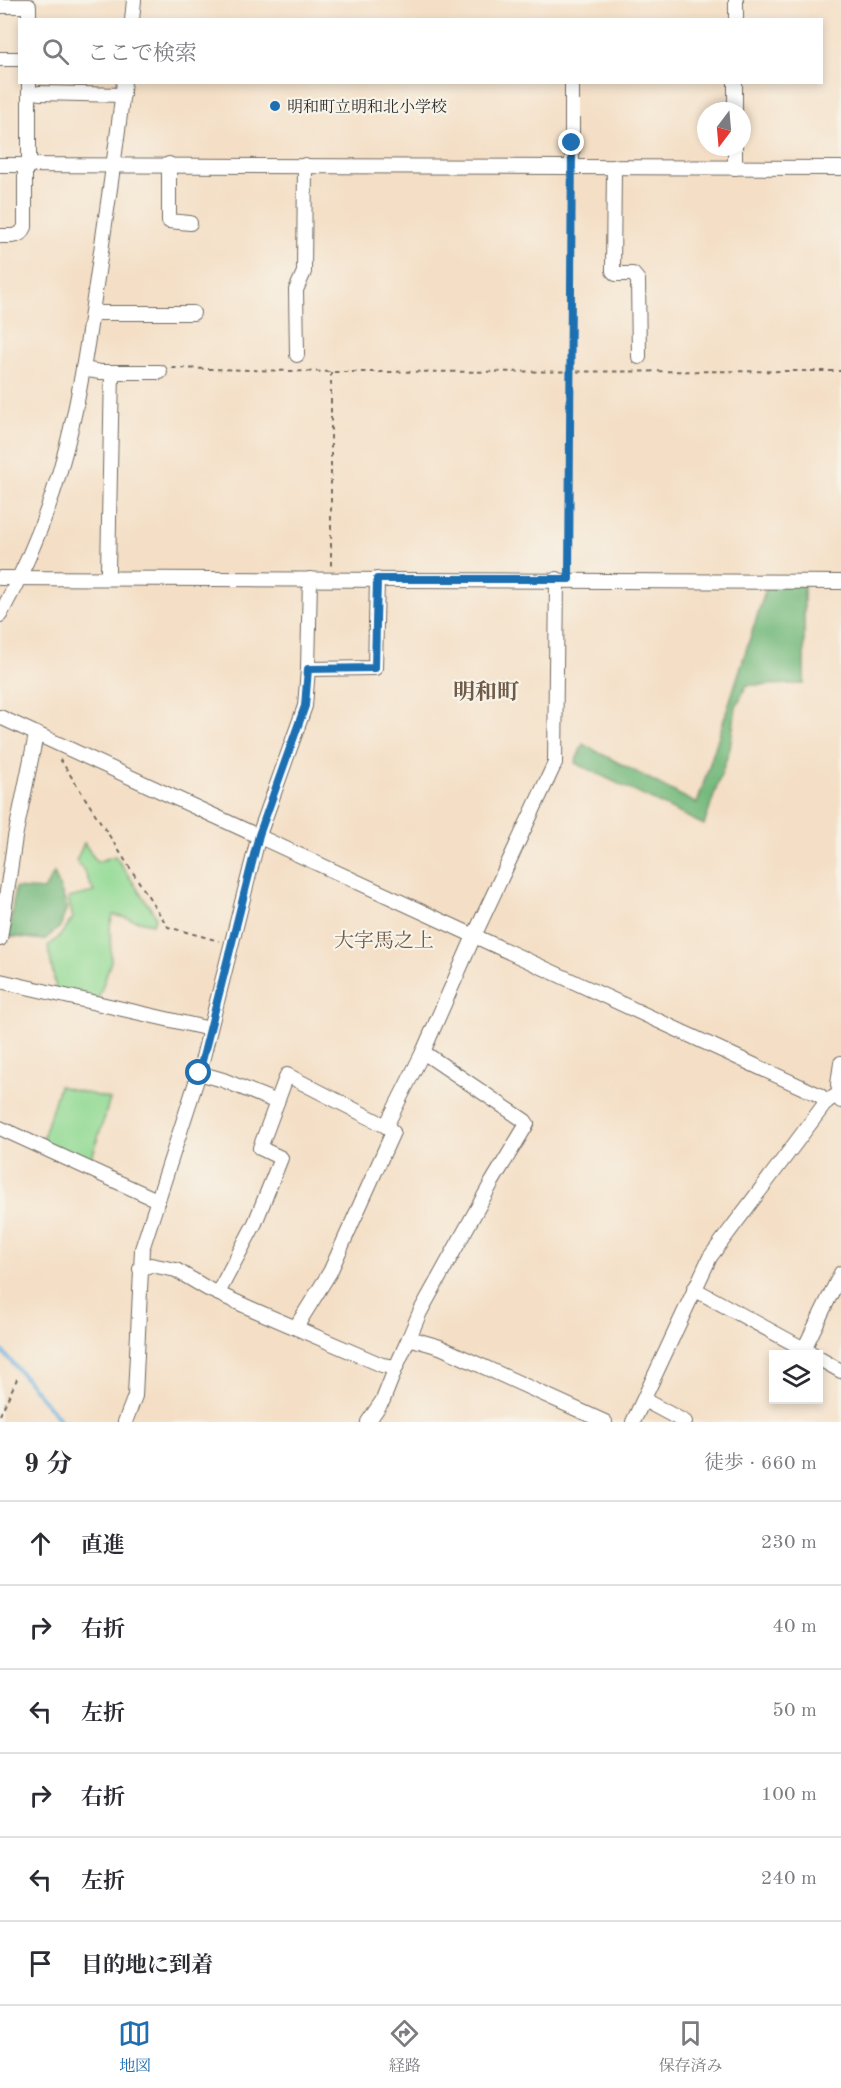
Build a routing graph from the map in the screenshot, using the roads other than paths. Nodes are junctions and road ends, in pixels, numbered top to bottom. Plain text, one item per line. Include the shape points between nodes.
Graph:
1 (134, 0) edge
2 (736, 0) edge
3 (0, 6) edge
4 (29, 18) edge
5 (132, 18) edge
6 (736, 18) edge
7 (0, 59) edge
8 (18, 59) edge
9 (572, 84) edge
10 (735, 84) edge
11 (34, 88) edge
12 (124, 89) edge
13 (735, 102) edge
14 (735, 156) edge
15 (114, 164) junction
16 (169, 164) junction
17 (0, 165) edge
18 (27, 165) junction
19 (305, 165) junction
20 (572, 167) junction
21 (614, 167) junction
22 (735, 168) junction
23 (841, 168) edge
24 (190, 223) dead end
25 (0, 236) edge
26 (92, 313) junction
27 (193, 313) dead end
28 (297, 355) dead end
29 (639, 357) dead end
30 (83, 369) junction
31 (112, 372) junction
32 (160, 372) road end
33 (108, 571) dead end
34 (0, 578) edge
35 (20, 578) junction
36 (310, 579) junction
37 (377, 579) junction
38 (563, 579) junction
39 (841, 582) edge
40 (0, 615) edge
41 (308, 669) junction
42 (0, 717) edge
43 (36, 735) junction
44 (259, 835) junction
45 (0, 934) edge
46 (474, 936) junction
47 (0, 981) edge
48 (210, 1029) junction
49 (423, 1052) junction
50 (841, 1063) edge
51 (199, 1073) junction
52 (836, 1099) edge
53 (277, 1102) junction
54 (386, 1126) junction
55 (0, 1128) edge
56 (157, 1200) junction
57 (140, 1269) junction
58 (841, 1273) edge
59 (694, 1289) junction
60 (218, 1293) junction
61 (296, 1327) junction
62 (409, 1338) junction
63 (804, 1350) edge
64 (809, 1350) edge
65 (823, 1360) edge
66 (396, 1368) junction
67 (841, 1371) edge
68 (644, 1400) junction
69 (125, 1422) edge
70 (368, 1422) edge
71 (605, 1422) edge
72 (633, 1422) edge
73 (685, 1422) edge

1 - 5 street
2 - 6 street
3 - 4 street via 30,6
7 - 8 street
9 - 20 street
10 - 13 street
11 - 12 street
11 - 18 street
12 - 15 street
14 - 22 street
15 - 16 street
15 - 18 street
15 - 26 street
16 - 19 street
16 - 24 street via 169,221
17 - 18 street
18 - 25 street via 26,227 16,236
19 - 20 street
19 - 28 street via 304,272 296,290
20 - 21 street
21 - 22 street
21 - 29 street via 613,271 633,274 638,280
22 - 23 street
26 - 27 street
26 - 30 street
30 - 31 street
30 - 35 street via 54,491
31 - 32 street
31 - 33 street
34 - 35 street
35 - 36 street
35 - 40 street
36 - 37 street
36 - 41 street
37 - 38 street
37 - 41 street via 375,668
38 - 39 street
38 - 46 street via 555,763
41 - 44 street via 305,706
42 - 43 street
43 - 44 street
43 - 45 street
44 - 46 street
44 - 48 street
46 - 49 street
46 - 52 street via 819,1095
47 - 48 street
48 - 51 street
49 - 54 street
49 - 62 street via 527,1124
50 - 52 street
51 - 53 street
51 - 56 street
52 - 59 street via 715,1250
53 - 54 street via 287,1075
53 - 60 street via 260,1148 281,1158 255,1223
54 - 61 street via 393,1132 389,1144 330,1272
55 - 56 street
56 - 57 street
57 - 60 street via 151,1265 176,1270
57 - 69 street via 135,1396
58 - 64 street
59 - 63 street
59 - 68 street
60 - 61 street
61 - 66 street
62 - 66 street
62 - 71 street via 440,1347
65 - 67 street
66 - 70 street via 383,1400
68 - 72 street
68 - 73 street

